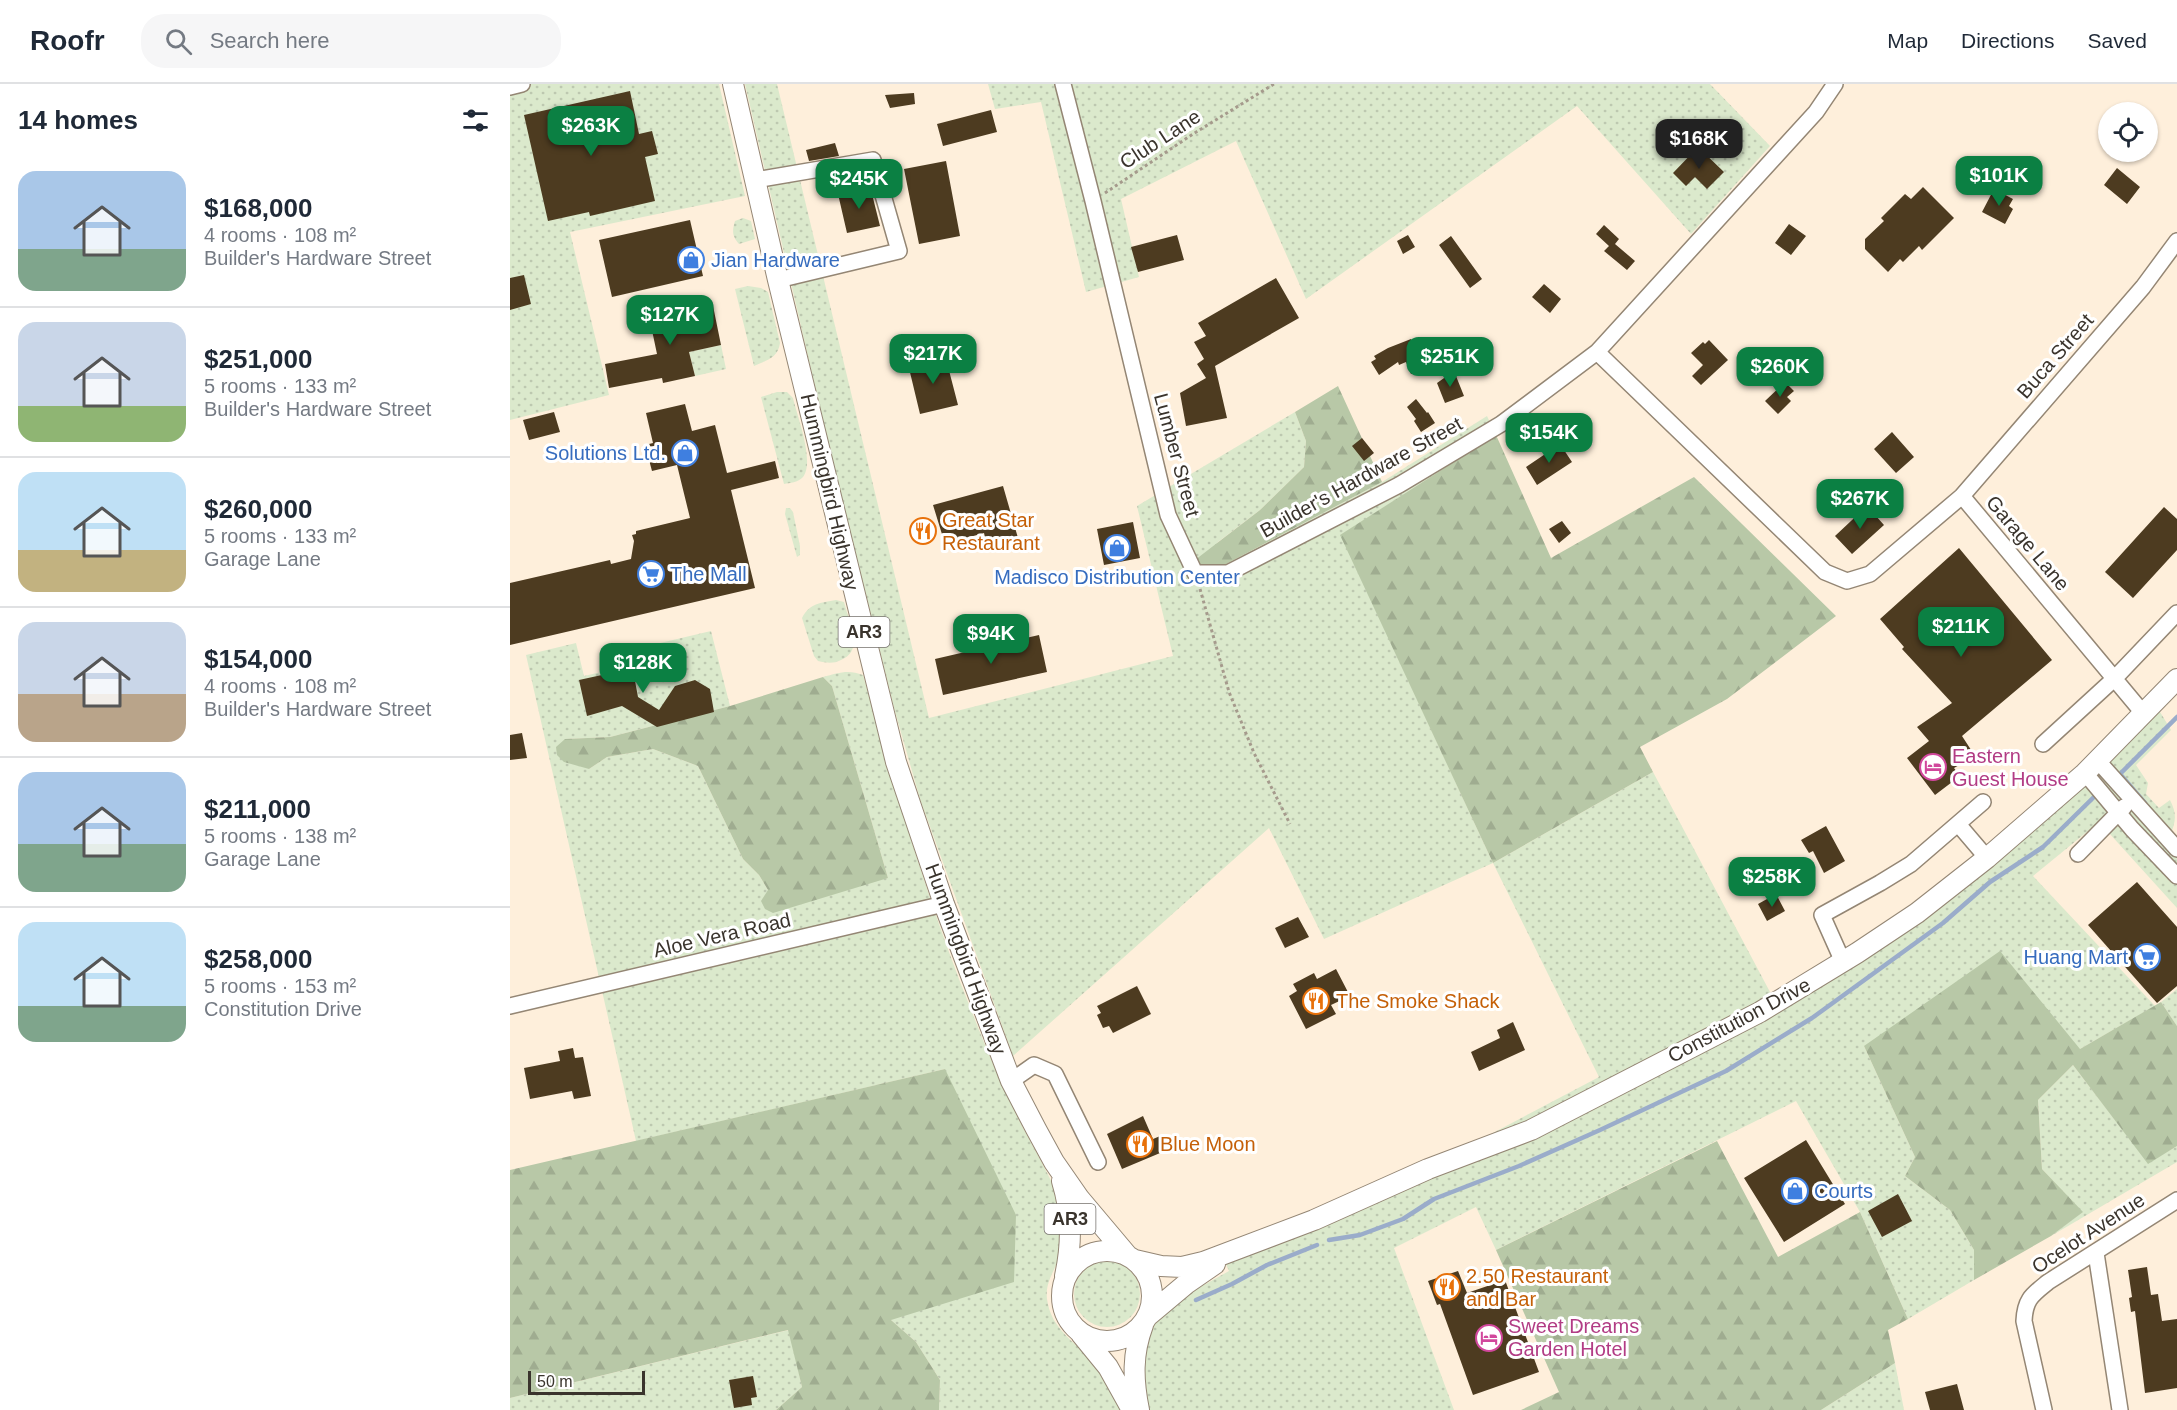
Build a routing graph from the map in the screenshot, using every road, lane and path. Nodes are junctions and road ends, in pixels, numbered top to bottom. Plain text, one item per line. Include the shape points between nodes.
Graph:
1 (522, 84) edge
2 (733, 84) edge
3 (1063, 84) edge
4 (1274, 84) edge
5 (1835, 84) edge
6 (510, 87) edge
7 (756, 180) junction
8 (1094, 201) junction
9 (2177, 241) edge
10 (778, 280) junction
11 (1598, 352) junction
12 (1962, 496) junction
13 (1196, 573) junction
14 (2177, 613) edge
15 (2114, 679) junction
16 (2177, 680) edge
17 (2143, 713) junction
18 (2043, 744) dead end
19 (2091, 766) junction
20 (2132, 797) junction
21 (1983, 802) dead end
22 (2118, 813) junction
23 (1290, 824) dead end
24 (1958, 824) junction
25 (2177, 849) edge
26 (2078, 854) dead end
27 (1987, 858) junction
28 (2177, 876) edge
29 (944, 904) junction
30 (1843, 962) junction
31 (510, 1006) edge
32 (1011, 1081) junction
33 (1054, 1162) junction
34 (1098, 1162) dead end
35 (2177, 1200) edge
36 (1232, 1252) junction
37 (2096, 1253) junction
38 (1131, 1257) junction
39 (1065, 1277) junction
40 (1146, 1320) junction
41 (1079, 1332) junction
42 (1130, 1409) edge
43 (2044, 1410) edge
44 (2120, 1410) edge

1 - 6 street
2 - 7 main road, Hummingbird Highway / AR3
3 - 8 street, Lumber Street
4 - 8 path, Club Lane
5 - 11 street, Builder's Hardware Street via 1816,112
7 - 10 main road, Hummingbird Highway / AR3
7 - 10 street via 873,160 899,251
8 - 13 street, Lumber Street via 1168,515
9 - 12 street, Buca Street via 2143,287
10 - 29 main road, Hummingbird Highway / AR3 via 896,762
11 - 12 street, Garage Lane via 1825,572 1847,581 1870,574
11 - 13 street, Builder's Hardware Street via 1501,424 1399,485 1228,573
12 - 15 street, Garage Lane
13 - 23 path via 1229,692
14 - 15 street
15 - 17 street, Garage Lane
15 - 18 street
16 - 17 main road, Constitution Drive
17 - 19 main road, Constitution Drive
19 - 20 street
19 - 22 street
19 - 27 main road, Constitution Drive
20 - 22 street
20 - 25 street
21 - 24 street
22 - 26 street
22 - 28 street
24 - 27 street
24 - 30 street via 1911,864 1822,915
27 - 30 main road, Constitution Drive via 1917,913
29 - 31 street, Aloe Vera Road
29 - 32 main road, Hummingbird Highway / AR3
30 - 36 main road, Constitution Drive via 1760,1012 1531,1130
32 - 33 main road, Hummingbird Highway / AR3
32 - 34 street via 1034,1065 1055,1074
33 - 38 main road, Hummingbird Highway / AR3 via 1092,1215
33 - 39 main road, Hummingbird Highway / AR3 via 1070,1215 1070,1253
35 - 37 street, Ocelot Avenue
36 - 38 main road, Constitution Drive via 1182,1267 1161,1266
36 - 40 main road, Constitution Drive via 1186,1284
37 - 43 street, Ocelot Avenue via 2031,1295 2025,1308 2024,1321
37 - 44 street
38 - 39 main road via 1113,1251 1091,1254 1073,1265
38 - 40 main road via 1145,1271 1151,1285 1153,1300
39 - 41 main road via 1062,1307
40 - 41 main road via 1126,1337 1105,1342
40 - 42 main road via 1134,1357
41 - 42 main road via 1108,1367

